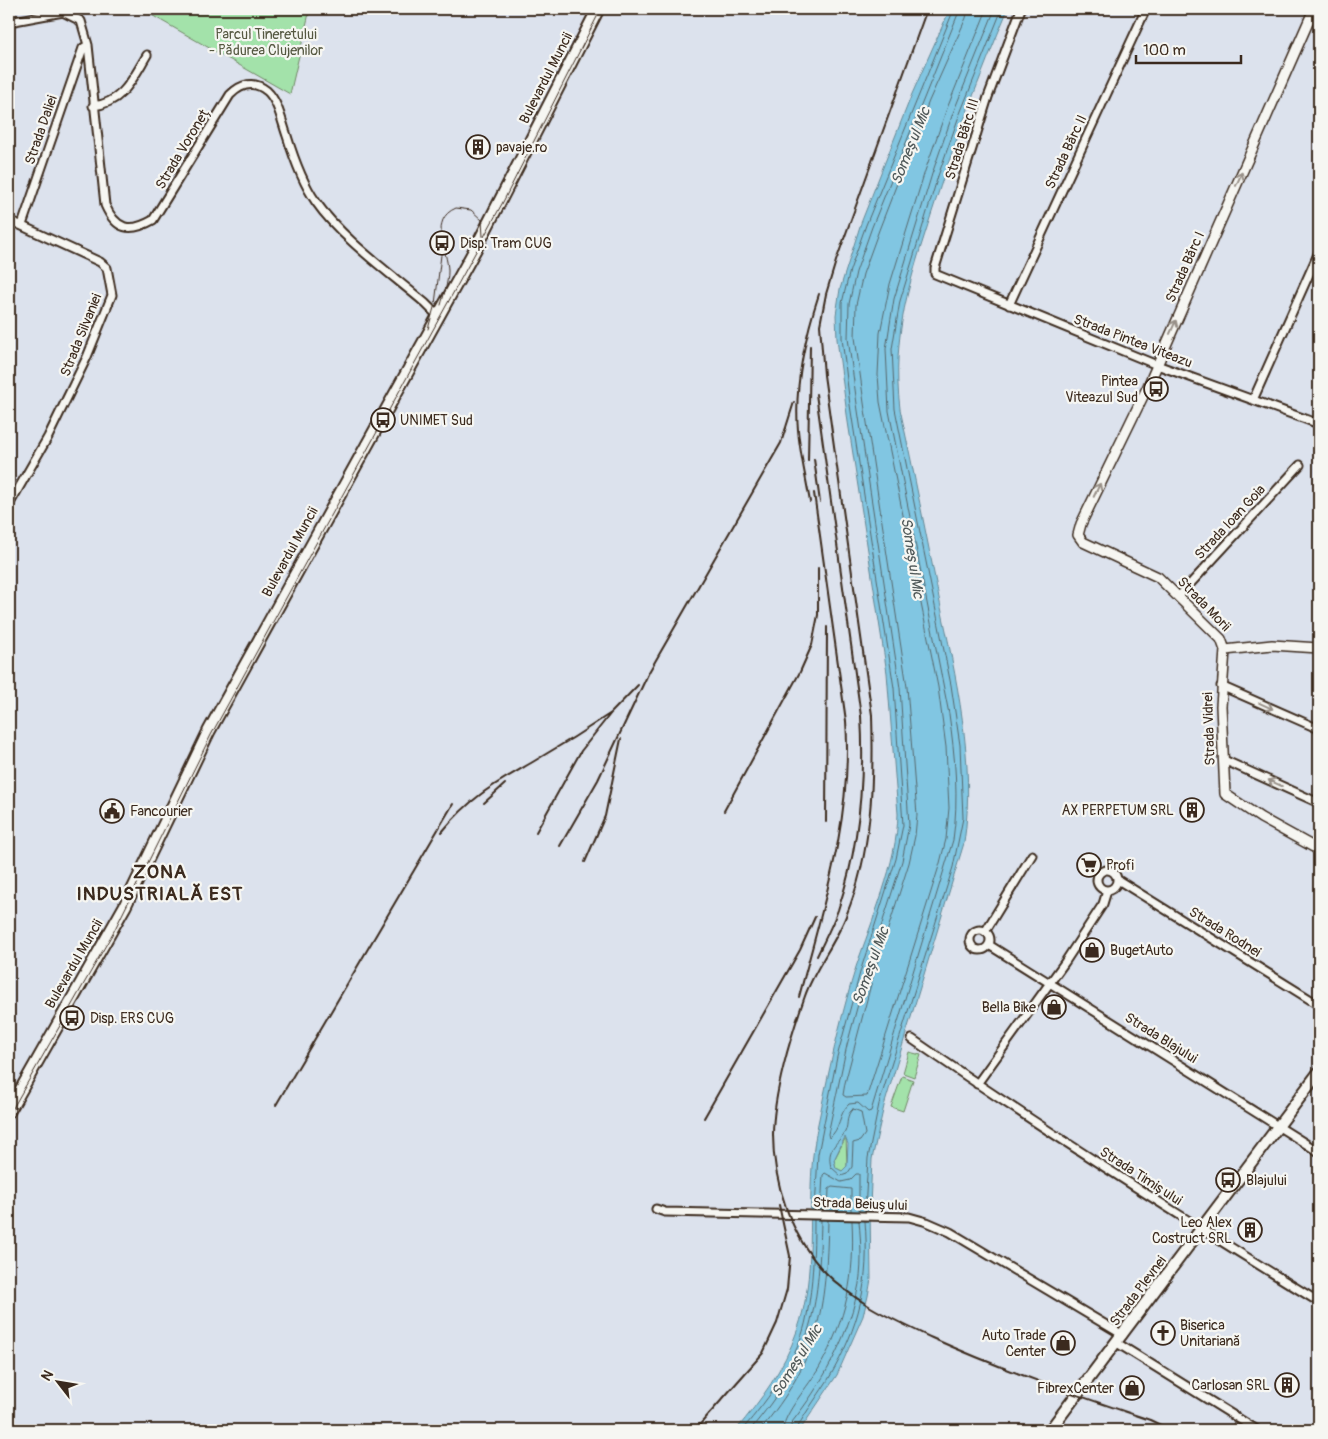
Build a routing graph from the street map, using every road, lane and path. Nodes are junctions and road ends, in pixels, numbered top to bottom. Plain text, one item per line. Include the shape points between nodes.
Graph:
1 (598, 9) edge
2 (1021, 9) edge
3 (1146, 9) edge
4 (1314, 9) edge
5 (9, 22) edge
6 (88, 45) junction
7 (148, 55) dead end
8 (93, 106) junction
9 (9, 220) edge
10 (22, 225) junction
11 (1319, 252) edge
12 (939, 277) joint
13 (1009, 305) junction
14 (438, 316) junction
15 (1157, 365) junction
16 (1254, 400) junction
17 (1318, 422) edge
18 (1300, 465) dead end
19 (9, 505) edge
20 (1078, 535) joint
21 (1178, 596) junction
22 (1319, 648) edge
23 (1225, 650) junction
24 (1221, 686) junction
25 (1319, 729) edge
26 (1224, 760) junction
27 (1319, 803) edge
28 (1319, 850) edge
29 (1032, 855) dead end
30 (1118, 880) junction
31 (1107, 891) junction
32 (985, 932) junction
33 (989, 945) junction
34 (1051, 983) junction
35 (1319, 1005) edge
36 (912, 1039) dead end
37 (1319, 1072) edge
38 (977, 1084) junction
39 (9, 1111) edge
40 (1278, 1126) junction
41 (1319, 1152) edge
42 (656, 1209) dead end
43 (1201, 1229) junction
44 (1319, 1302) edge
45 (1120, 1339) junction
46 (1050, 1430) edge
47 (1257, 1430) edge

1 - 14 main road, Bulevardul Muncii
2 - 12 street, Strada Bărc III via 988,97 935,268
3 - 13 street, Strada Bărc II
15 -> 4 street, Strada Bărc I
5 - 6 street, Strada Voroneț via 63,12 81,20
6 - 8 street, Strada Voroneț
6 - 10 street, Strada Daliei via 82,48
7 - 8 street via 127,89 105,105
8 - 14 street, Strada Voroneț via 105,205 122,227 140,228 158,214 230,95 245,84 262,87 274,100 303,180 316,202 334,223
9 - 10 street, Strada Silvaniei
10 - 19 street, Strada Silvaniei via 108,268 112,295 68,398
11 - 16 street
12 - 13 street, Strada Pintea Viteazu
13 - 15 street, Strada Pintea Viteazu
14 - 39 main road, Bulevardul Muncii via 209,731 125,906
15 - 16 street, Strada Pintea Viteazu
20 -> 15 street, Strada Bărc I
16 - 17 street, Strada Pintea Viteazu
18 - 21 street, Strada Ioan Goia
20 - 21 street, Strada Morii via 1084,542 1149,571
21 - 23 street, Strada Morii via 1221,639
22 - 23 street, Strada Morii via 1272,645
23 - 24 street, Strada Vidrei
24 -> 25 street
24 - 26 street, Strada Vidrei
27 -> 26 street
26 - 28 street, Strada Vidrei via 1225,794
29 - 32 street, Strada Blajului
30 - 31 street via 1116,886
30 - 31 street via 1110,870 1099,873 1098,884
30 - 35 street, Strada Rodnei
31 - 34 street via 1103,904
32 - 33 street via 990,939
32 - 33 street, Strada Blajului via 974,932 971,944 978,950
33 - 34 street, Strada Blajului
34 - 38 street
34 - 40 street, Strada Blajului
36 - 38 street, Strada Timișului
37 - 40 main road, Strada Plevnei
38 - 43 street, Strada Timișului
40 - 41 street, Strada Blajului
40 - 43 main road, Strada Plevnei
42 - 45 street, Strada Beiușului via 670,1212 909,1217 927,1222 950,1232
43 - 44 street, Strada Timișului
43 - 45 main road, Strada Plevnei
45 - 46 main road, Strada Plevnei
45 - 47 street, Strada Beiușului

